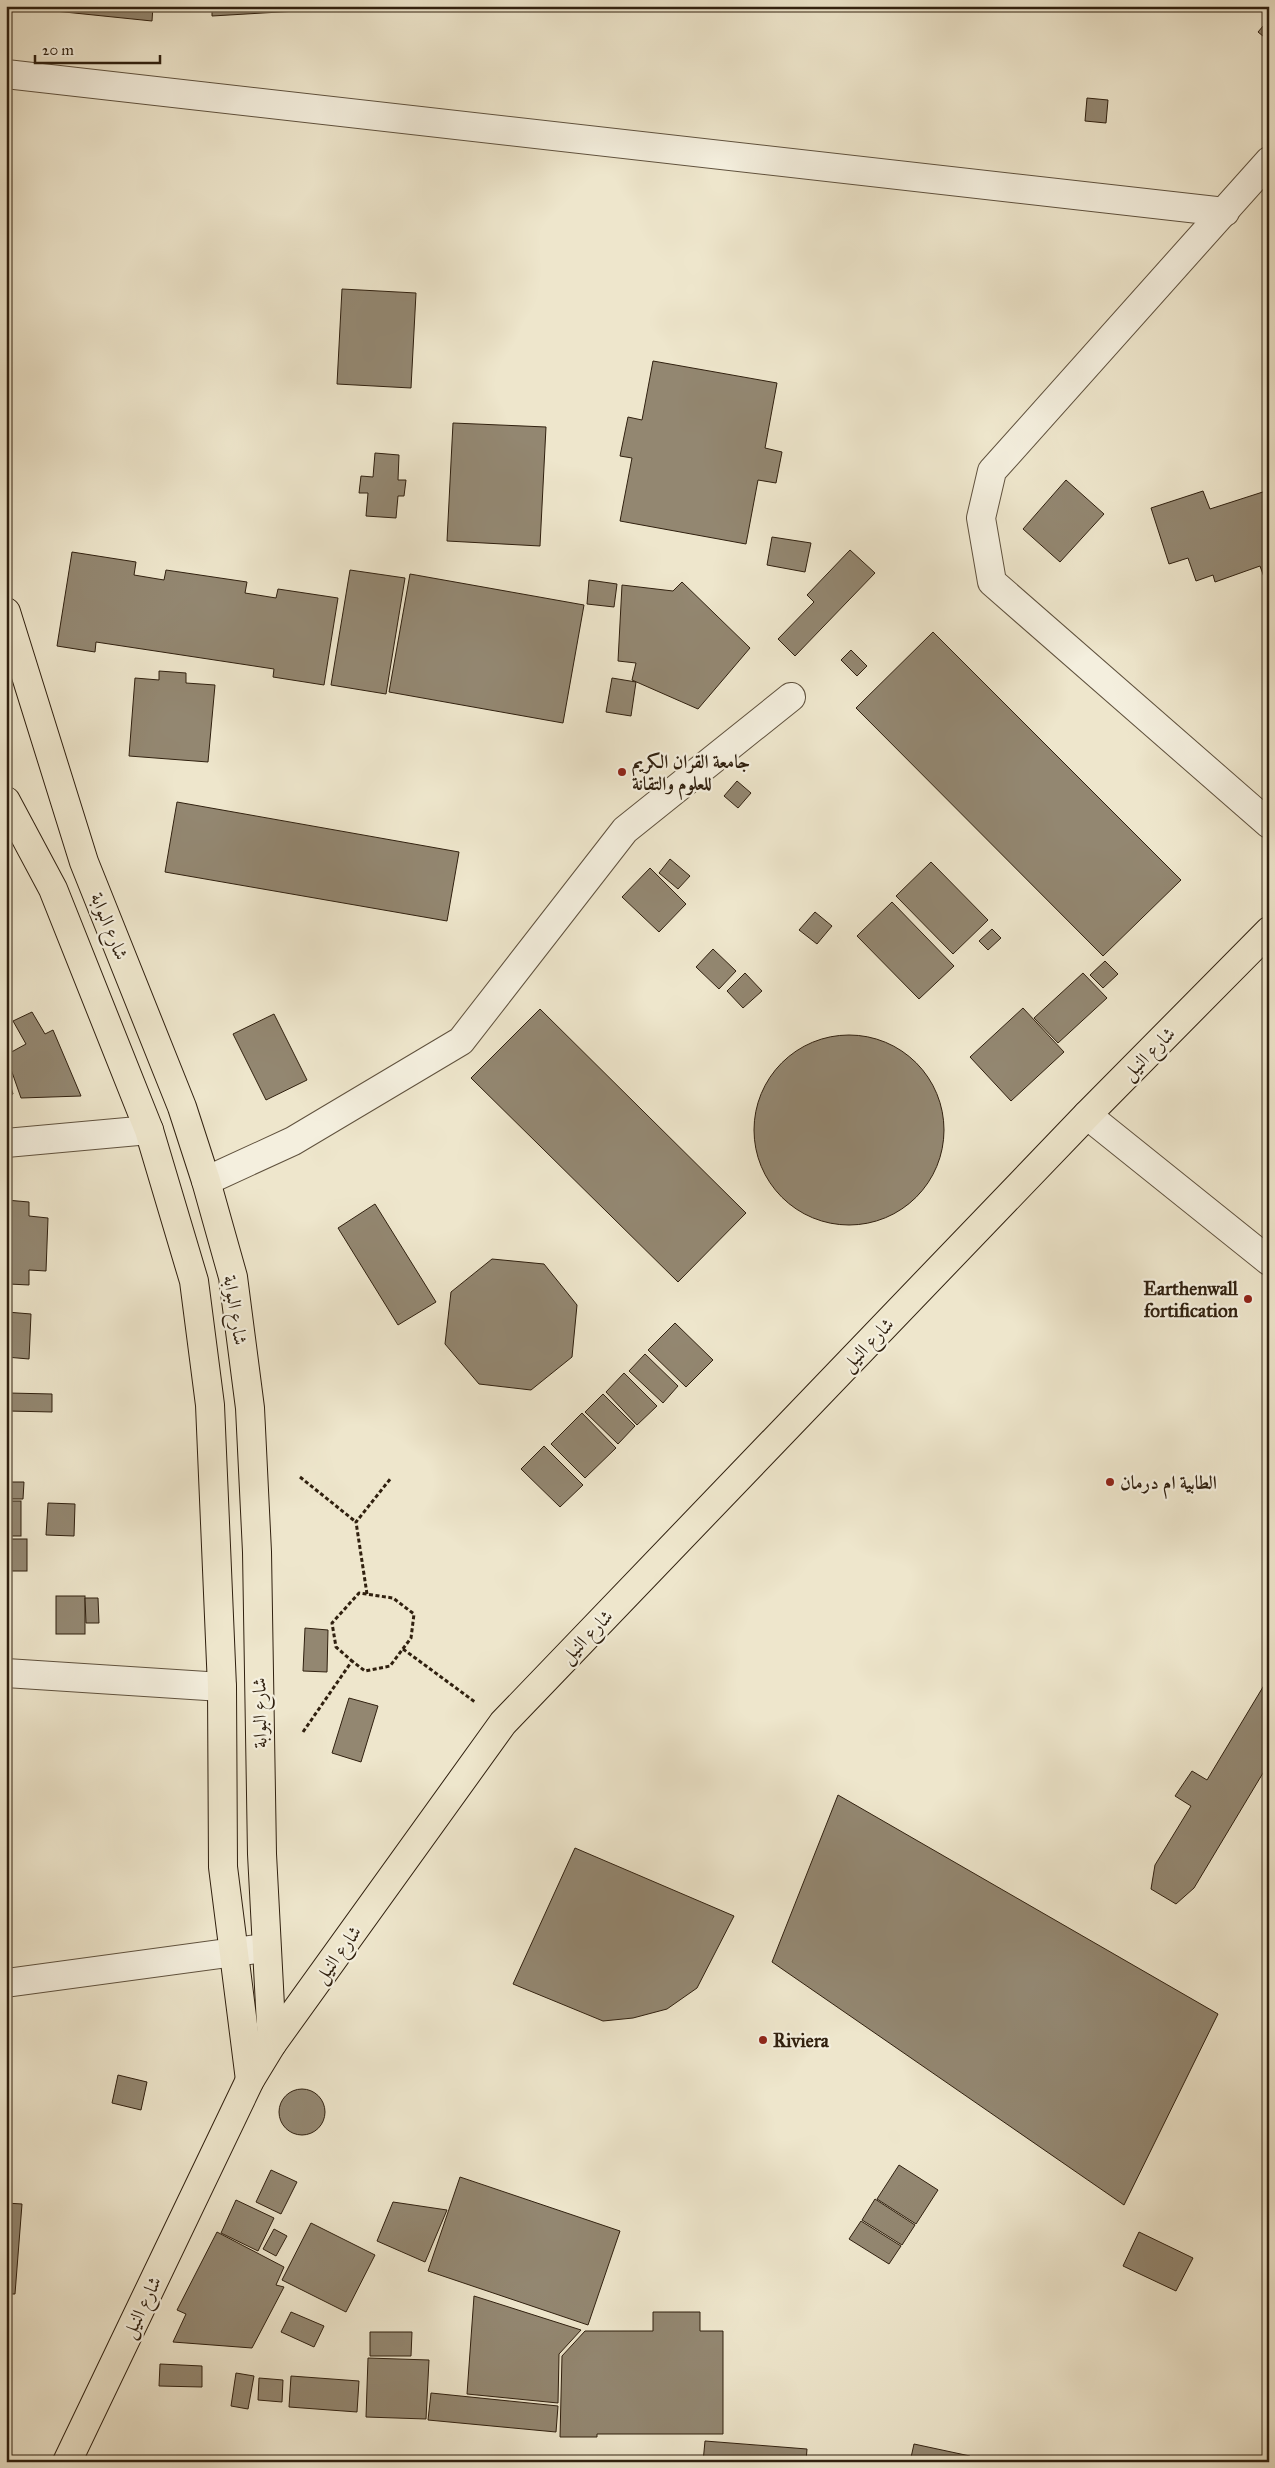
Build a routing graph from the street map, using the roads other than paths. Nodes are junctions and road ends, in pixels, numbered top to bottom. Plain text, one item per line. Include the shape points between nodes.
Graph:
1 (6, 74) edge
2 (1269, 161) edge
3 (1225, 212) junction
4 (6, 612) edge
5 (791, 697) dead end
6 (6, 801) edge
7 (1269, 824) edge
8 (1269, 931) edge
9 (1087, 1115) junction
10 (148, 1130) junction
11 (6, 1144) edge
12 (206, 1181) junction
13 (1269, 1261) edge
14 (6, 1673) edge
15 (222, 1687) junction
16 (265, 1948) junction
17 (233, 1953) junction
18 (6, 1983) edge
19 (272, 2044) junction
20 (250, 2080) junction
21 (67, 2462) edge

1 - 3 street
2 - 3 street
3 - 7 street via 992,470 981,518 992,582
4 - 12 main road, شارع البوابة via 84,862 182,1107
5 - 12 street via 625,830 462,1041 293,1141
6 - 10 main road, شارع البوابة via 53,889
8 - 9 main road, شارع النيل
9 - 13 street
9 - 19 main road, شارع النيل via 503,1723
10 - 11 street
10 - 15 main road, شارع البوابة via 194,1281 210,1405
12 - 16 main road, شارع البوابة via 233,1277 250,1408 257,1552
14 - 15 street
15 - 17 main road, شارع البوابة via 223,1867
16 - 17 street
16 - 19 main road, شارع البوابة
17 - 18 street
17 - 20 main road, شارع البوابة
19 - 20 main road, شارع النيل
20 - 21 main road, شارع النيل

